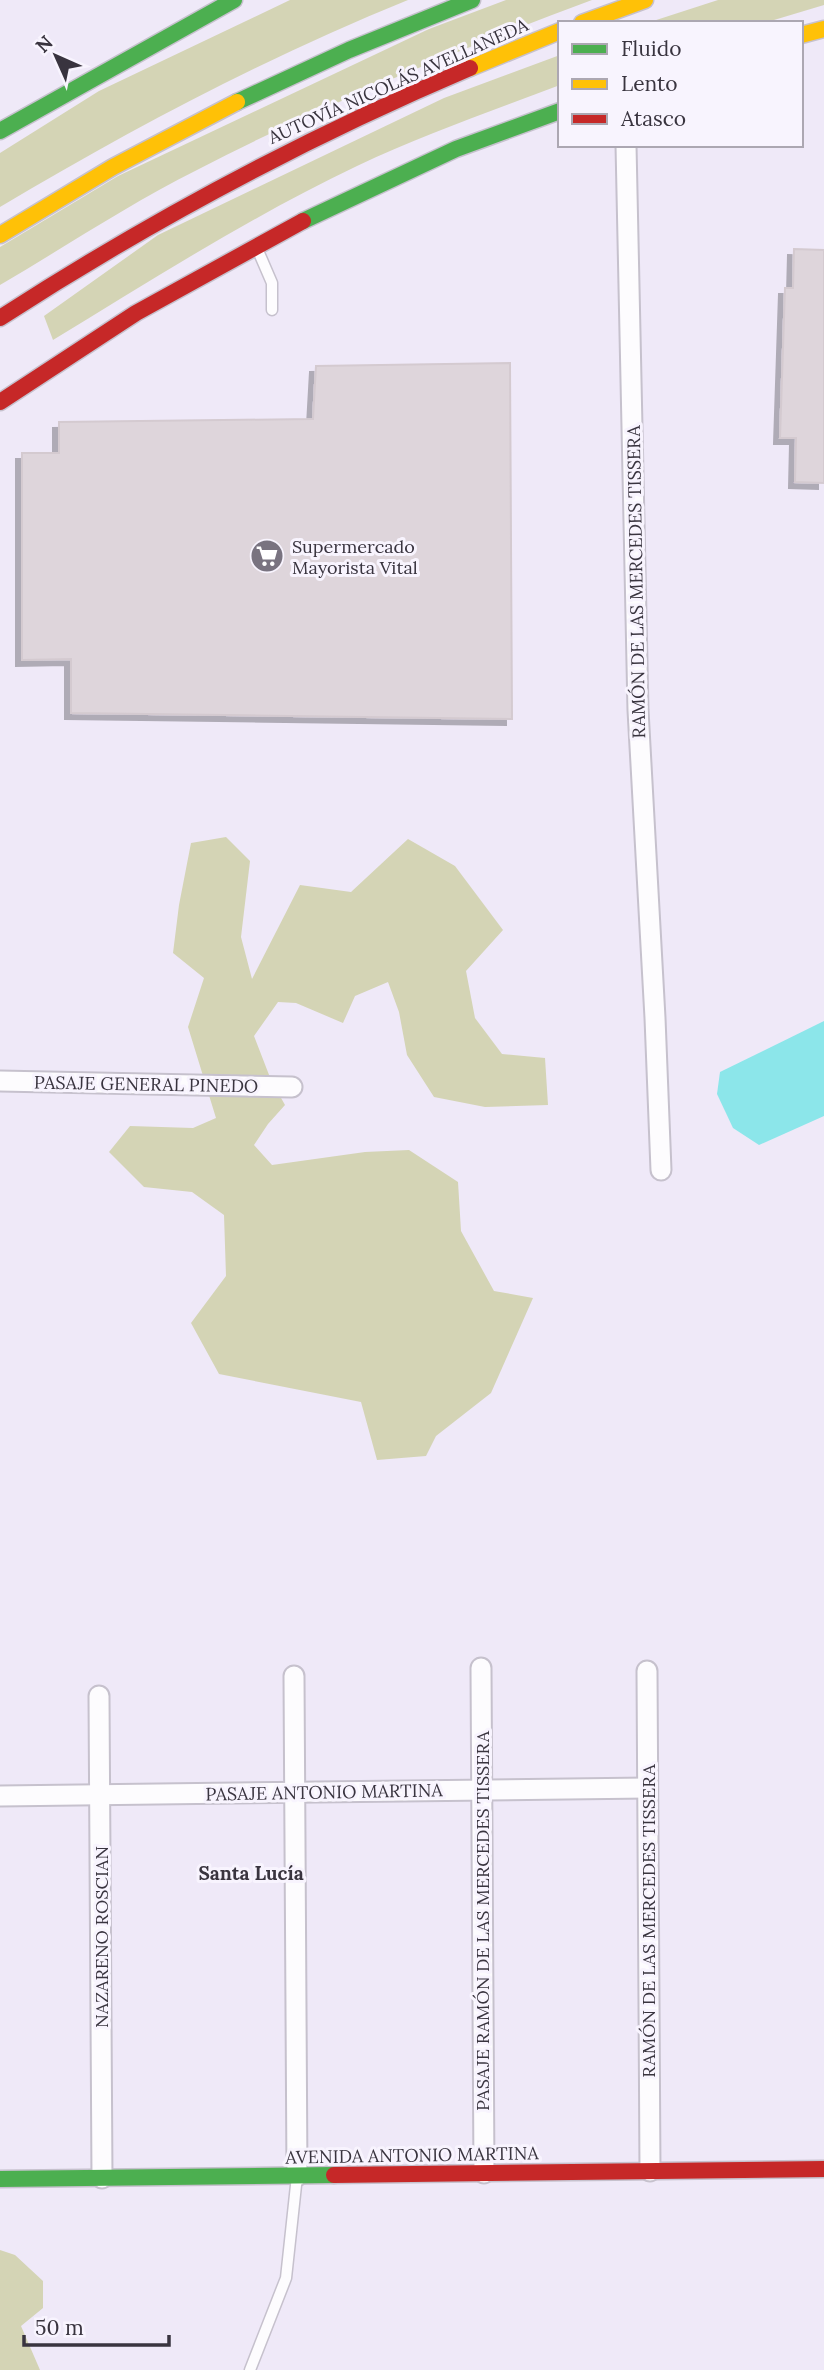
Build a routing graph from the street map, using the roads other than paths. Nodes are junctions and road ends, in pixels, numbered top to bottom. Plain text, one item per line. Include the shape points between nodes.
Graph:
1 (234, 0) edge
2 (472, 0) edge
3 (645, 0) edge
4 (217, 4) edge
5 (587, 21) edge
6 (824, 29) edge
7 (558, 33) edge
8 (803, 34) edge
9 (558, 112) edge
10 (0, 131) edge
11 (626, 147) edge
12 (0, 235) edge
13 (255, 246) junction
14 (272, 310) dead end
15 (0, 318) edge
16 (0, 402) edge
17 (0, 1081) edge
18 (292, 1087) dead end
19 (662, 1170) dead end
20 (481, 1668) dead end
21 (647, 1671) dead end
22 (294, 1676) dead end
23 (99, 1696) dead end
24 (647, 1788) junction
25 (481, 1790) junction
26 (295, 1792) junction
27 (100, 1795) junction
28 (0, 1796) edge
29 (824, 2169) edge
30 (650, 2171) junction
31 (484, 2173) junction
32 (298, 2176) junction
33 (102, 2178) junction
34 (0, 2179) edge
35 (250, 2370) edge

1 - 4 main road
2 - 12 main road via 227,107 102,173
3 - 5 main road
4 - 10 main road
6 - 8 main road
7 - 15 main road, AUTOVÍA NICOLÁS AVELLANEDA via 435,82 271,159 191,200
9 - 13 main road via 405,171
11 - 19 street, RAMÓN DE LAS MERCEDES TISSERA via 638,710
13 - 14 lane via 272,283
13 - 16 main road via 155,302
17 - 18 street, PASAJE GENERAL PINEDO
20 - 25 street, PASAJE RAMÓN DE LAS MERCEDES TISSERA
21 - 24 street, RAMÓN DE LAS MERCEDES TISSERA
22 - 26 street
23 - 27 street, NAZARENO ROSCIAN
24 - 25 street, PASAJE ANTONIO MARTINA
24 - 30 street, RAMÓN DE LAS MERCEDES TISSERA
25 - 26 street, PASAJE ANTONIO MARTINA
25 - 31 street, PASAJE RAMÓN DE LAS MERCEDES TISSERA
26 - 27 street, PASAJE ANTONIO MARTINA
26 - 32 street
27 - 28 street, PASAJE ANTONIO MARTINA
27 - 33 street, NAZARENO ROSCIAN
29 - 30 main road, AVENIDA ANTONIO MARTINA
30 - 31 main road, AVENIDA ANTONIO MARTINA
31 - 32 main road, AVENIDA ANTONIO MARTINA
32 - 33 main road, AVENIDA ANTONIO MARTINA
32 - 35 lane via 286,2278
33 - 34 main road, AVENIDA ANTONIO MARTINA

